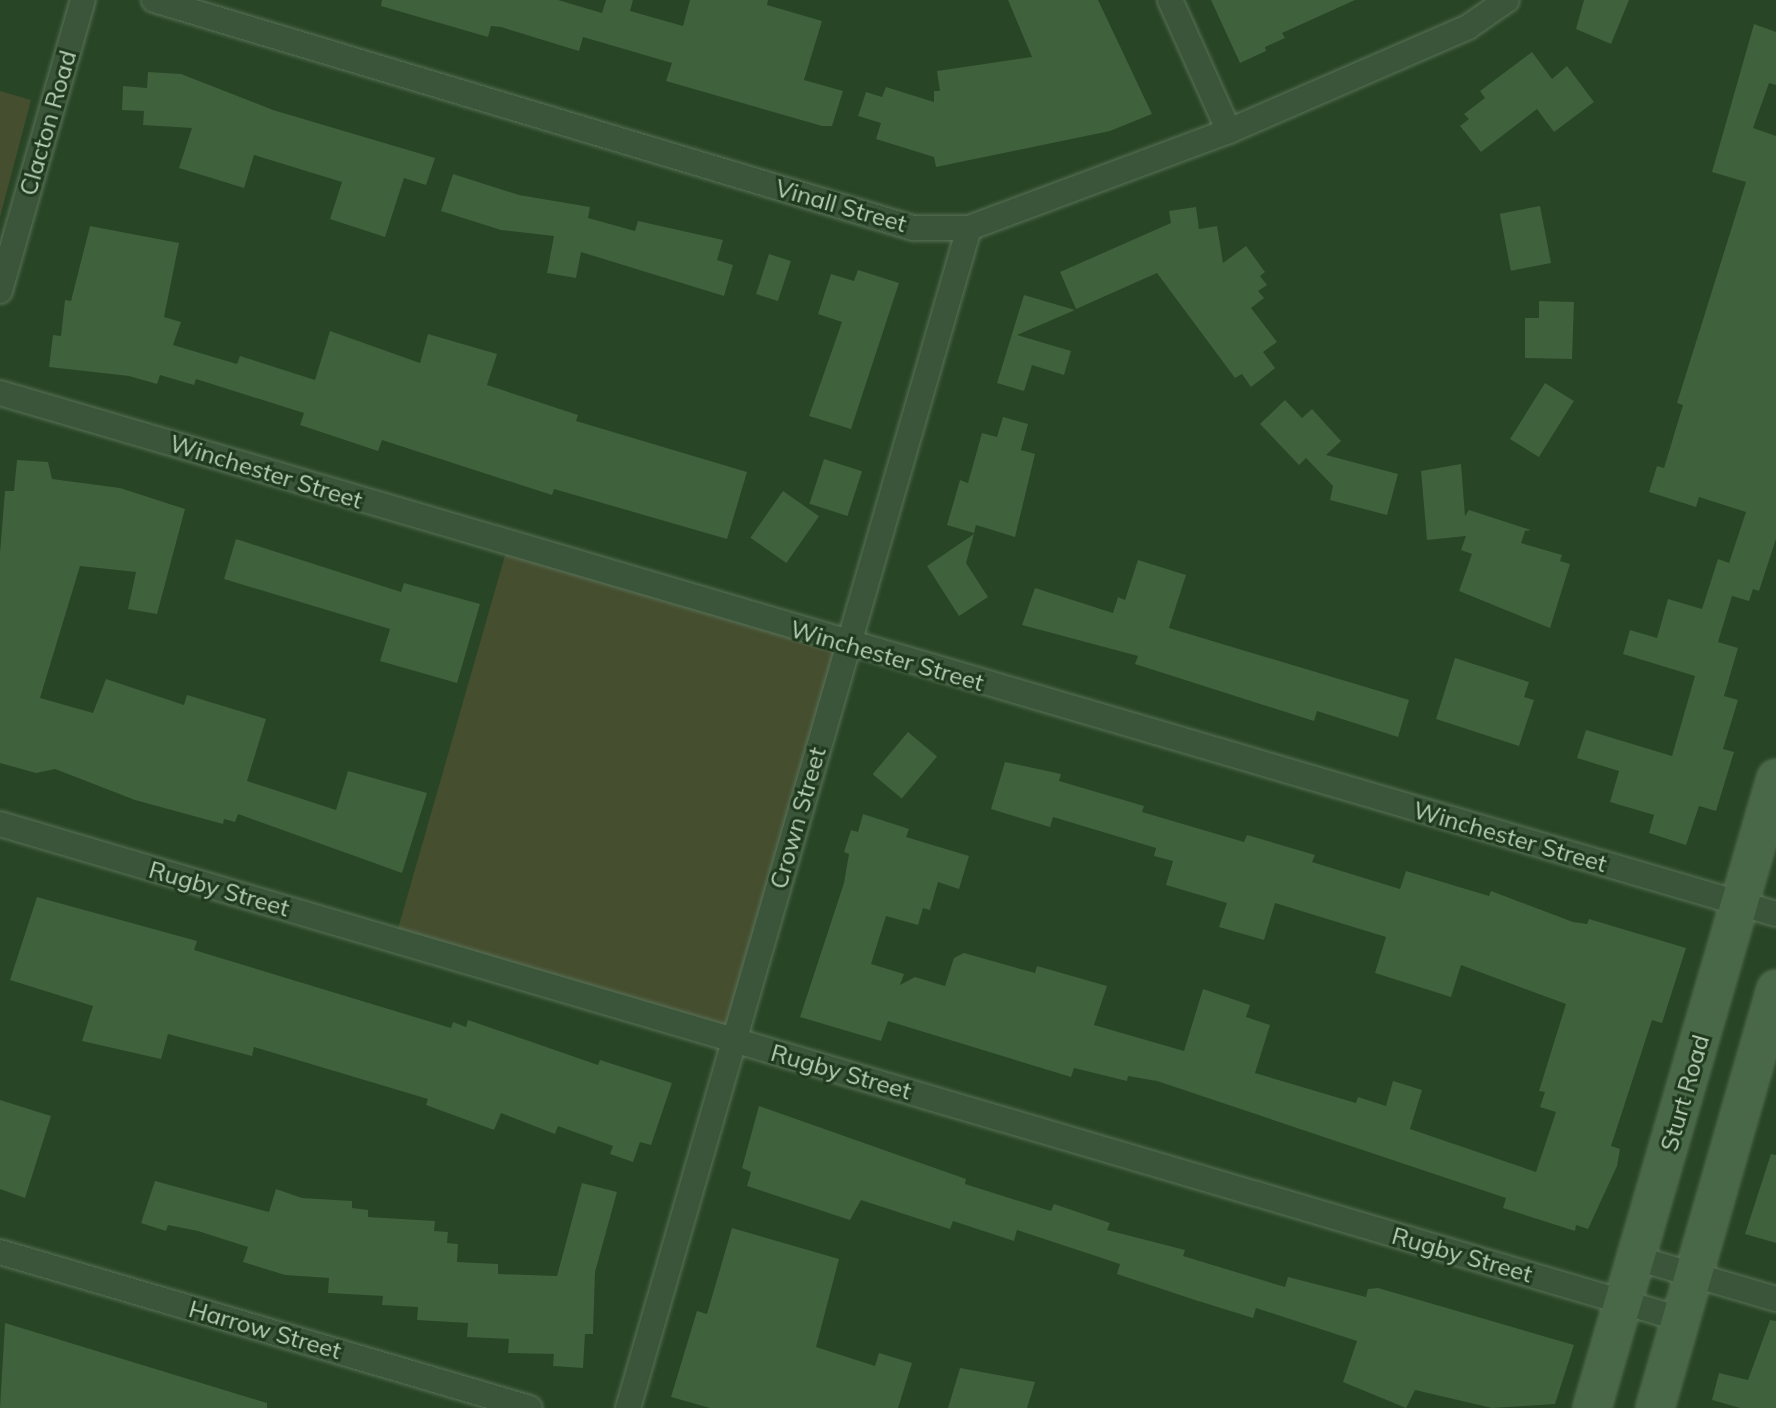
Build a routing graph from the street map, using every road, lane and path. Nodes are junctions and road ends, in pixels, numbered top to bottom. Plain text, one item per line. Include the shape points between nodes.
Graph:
1 (83, 0) edge
2 (154, 0) edge
3 (1170, 0) edge
4 (1507, 0) edge
5 (1229, 131) junction
6 (969, 228) junction
7 (0, 291) edge
8 (0, 393) edge
9 (848, 645) junction
10 (1776, 778) edge
11 (0, 824) edge
12 (1740, 903) junction
13 (1776, 914) edge
14 (1776, 989) edge
15 (734, 1040) junction
16 (0, 1252) edge
17 (1636, 1258) junction
18 (1695, 1275) junction
19 (1776, 1299) edge
20 (1624, 1302) junction
21 (1681, 1319) junction
22 (530, 1408) edge
23 (628, 1408) edge
24 (1592, 1408) edge
25 (1655, 1408) edge

1 - 7 street, Clacton Road
2 - 6 street, Vinall Street via 913,228
3 - 5 street
4 - 5 street, Vinall Street via 1468,27
5 - 6 street, Vinall Street
6 - 9 street, Crown Street
8 - 9 street, Winchester Street
9 - 12 street, Winchester Street
9 - 15 street, Crown Street
10 - 12 main road, Sturt Road
11 - 15 street, Rugby Street
12 - 13 street, Winchester Street
12 - 17 main road, Sturt Road
14 - 18 main road
15 - 20 street, Rugby Street
15 - 23 street, Crown Street
16 - 22 street, Harrow Street
17 - 18 street
17 - 20 main road, Sturt Road
18 - 19 street
18 - 21 main road
20 - 21 street, Rugby Street
20 - 24 main road, Sturt Road
21 - 25 main road

